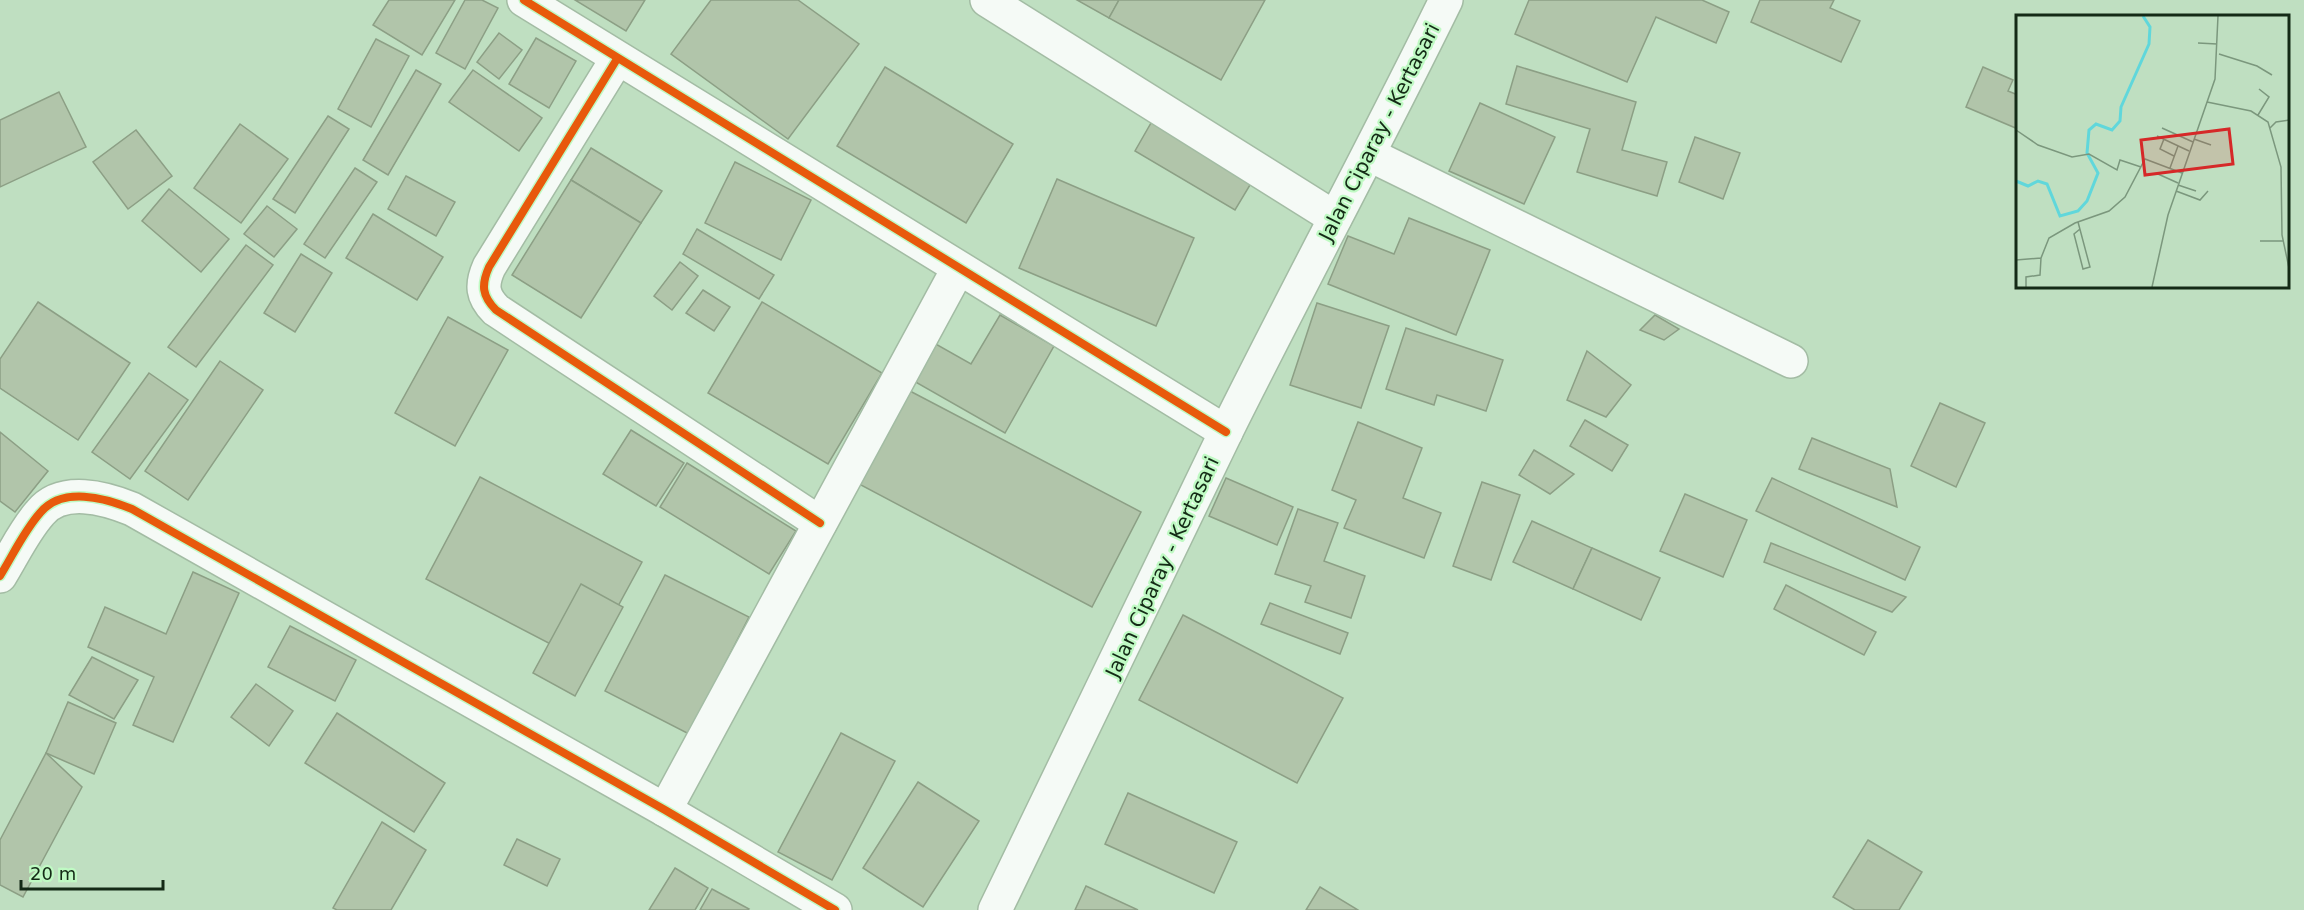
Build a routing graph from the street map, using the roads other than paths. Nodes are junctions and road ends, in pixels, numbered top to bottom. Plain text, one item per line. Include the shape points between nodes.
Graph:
1 (524, 0) edge
2 (987, 0) edge
3 (1446, 0) edge
4 (617, 59) junction
5 (1370, 155) junction
6 (1335, 218) junction
7 (958, 269) junction
8 (1791, 362) dead end
9 (1226, 432) junction
10 (820, 523) junction
11 (0, 576) edge
12 (665, 810) junction
13 (835, 910) edge
14 (995, 910) edge

1 - 4 street
2 - 6 street
3 - 5 street, Jalan Ciparay - Kertasari
4 - 7 street
4 - 10 street via 489,267 483,291 496,310
5 - 6 street, Jalan Ciparay - Kertasari
5 - 8 street
6 - 9 street, Jalan Ciparay - Kertasari
7 - 9 street
7 - 10 street
9 - 14 street, Jalan Ciparay - Kertasari
10 - 12 street
11 - 12 street via 41,511 62,500 83,496 107,499 132,509
12 - 13 street

